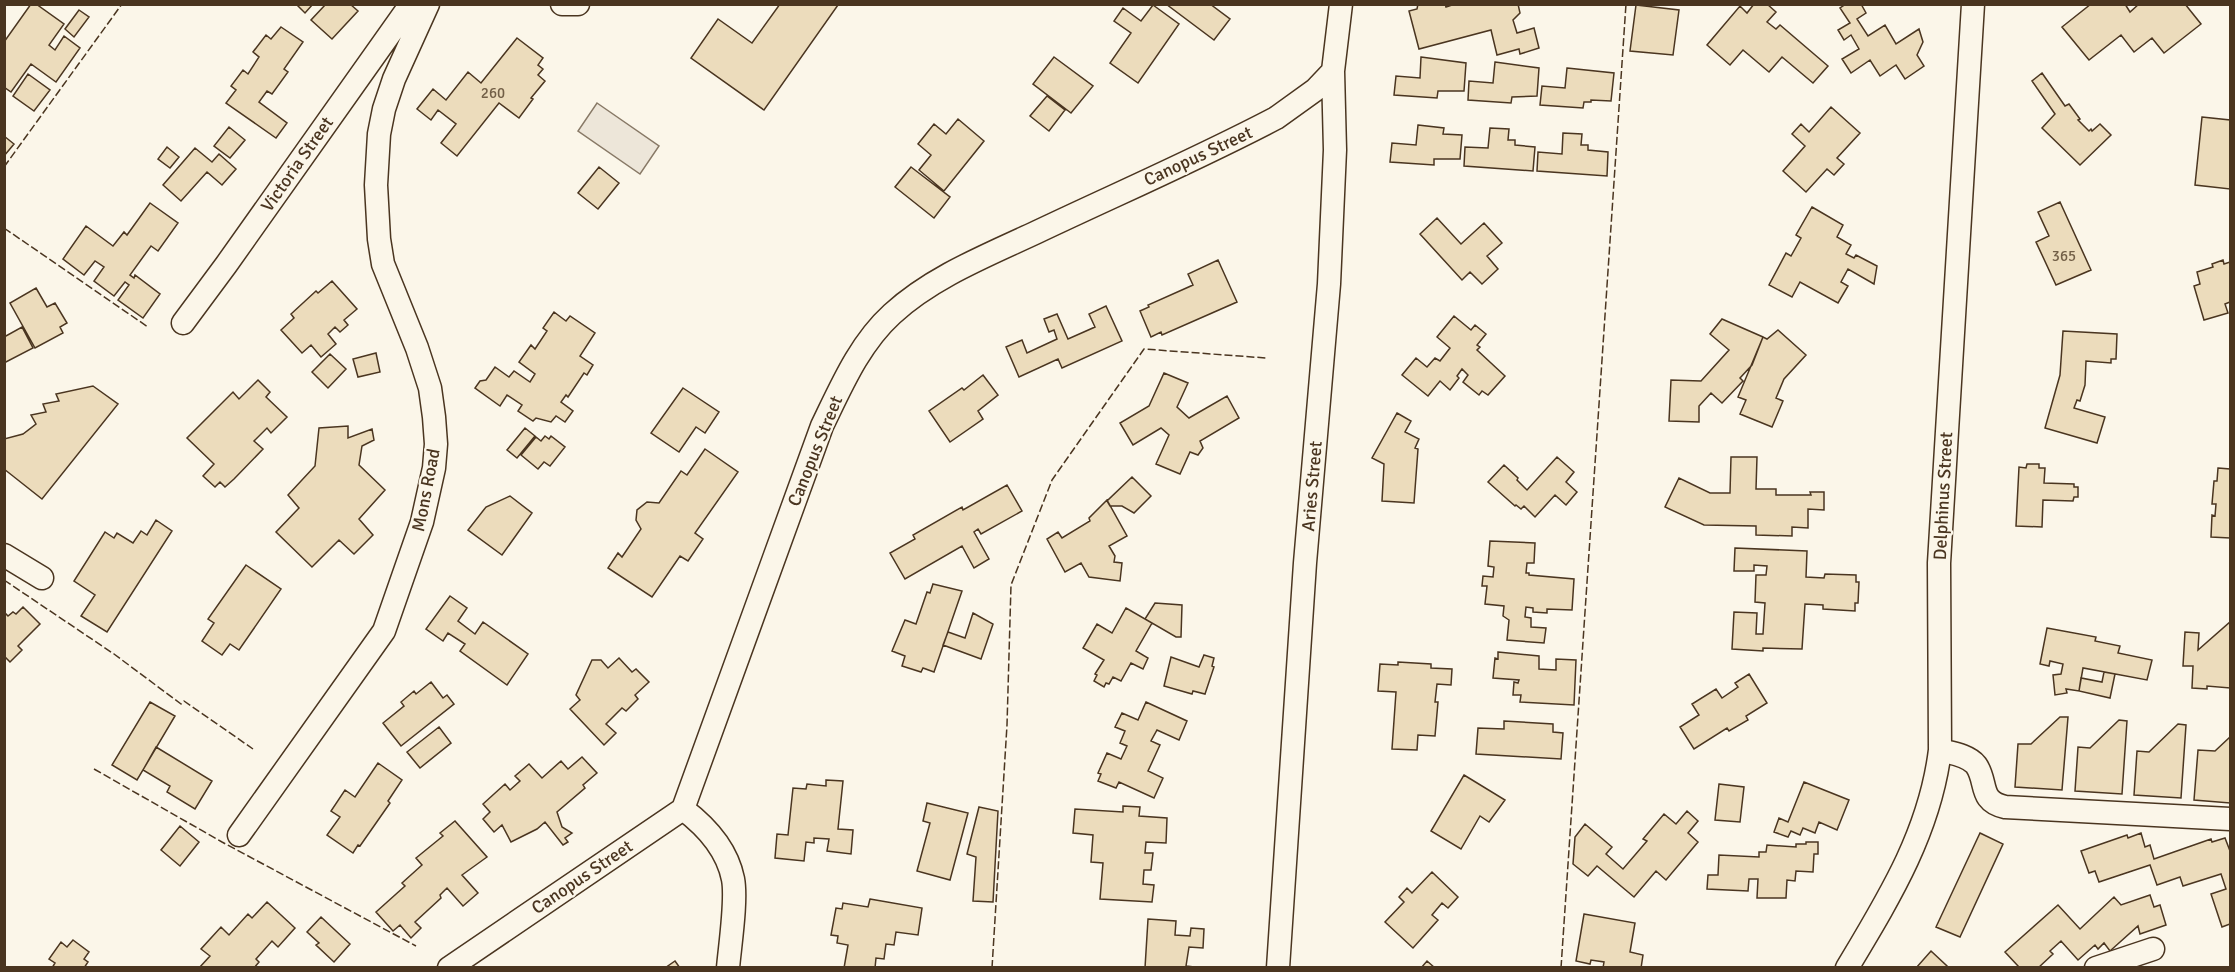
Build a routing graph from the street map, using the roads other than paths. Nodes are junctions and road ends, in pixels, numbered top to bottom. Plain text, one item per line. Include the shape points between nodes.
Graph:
1 (411, 4) edge
2 (428, 4) edge
3 (562, 4) edge
4 (578, 4) edge
5 (1341, 4) edge
6 (1973, 4) edge
7 (1333, 71) junction
8 (183, 323) dead end
9 (4, 555) edge
10 (42, 578) dead end
11 (1940, 750) junction
12 (683, 808) junction
13 (2230, 819) edge
14 (239, 835) dead end
15 (2153, 950) dead end
16 (449, 968) edge
17 (728, 968) edge
18 (1278, 968) edge
19 (1847, 968) edge
20 (2096, 968) edge

1 - 8 street, Victoria Street
2 - 14 street, Mons Road via 384,109 376,185 383,264 430,388 436,444 434,468 384,631
3 - 4 street
5 - 7 street, Aries Street
6 - 11 street, Delphinus Street via 1938,563
7 - 12 street, Canopus Street via 1301,102 1255,129 986,255 926,288 874,333 822,426
7 - 18 street, Aries Street via 1335,150 1329,285 1305,563
9 - 10 street
11 - 13 street via 1967,758 1976,766 1986,795 1993,804 2005,807
11 - 19 street, Delphinus Street via 1921,829 1887,901
12 - 16 street, Canopus Street
12 - 17 street via 717,841 733,879
15 - 20 street

